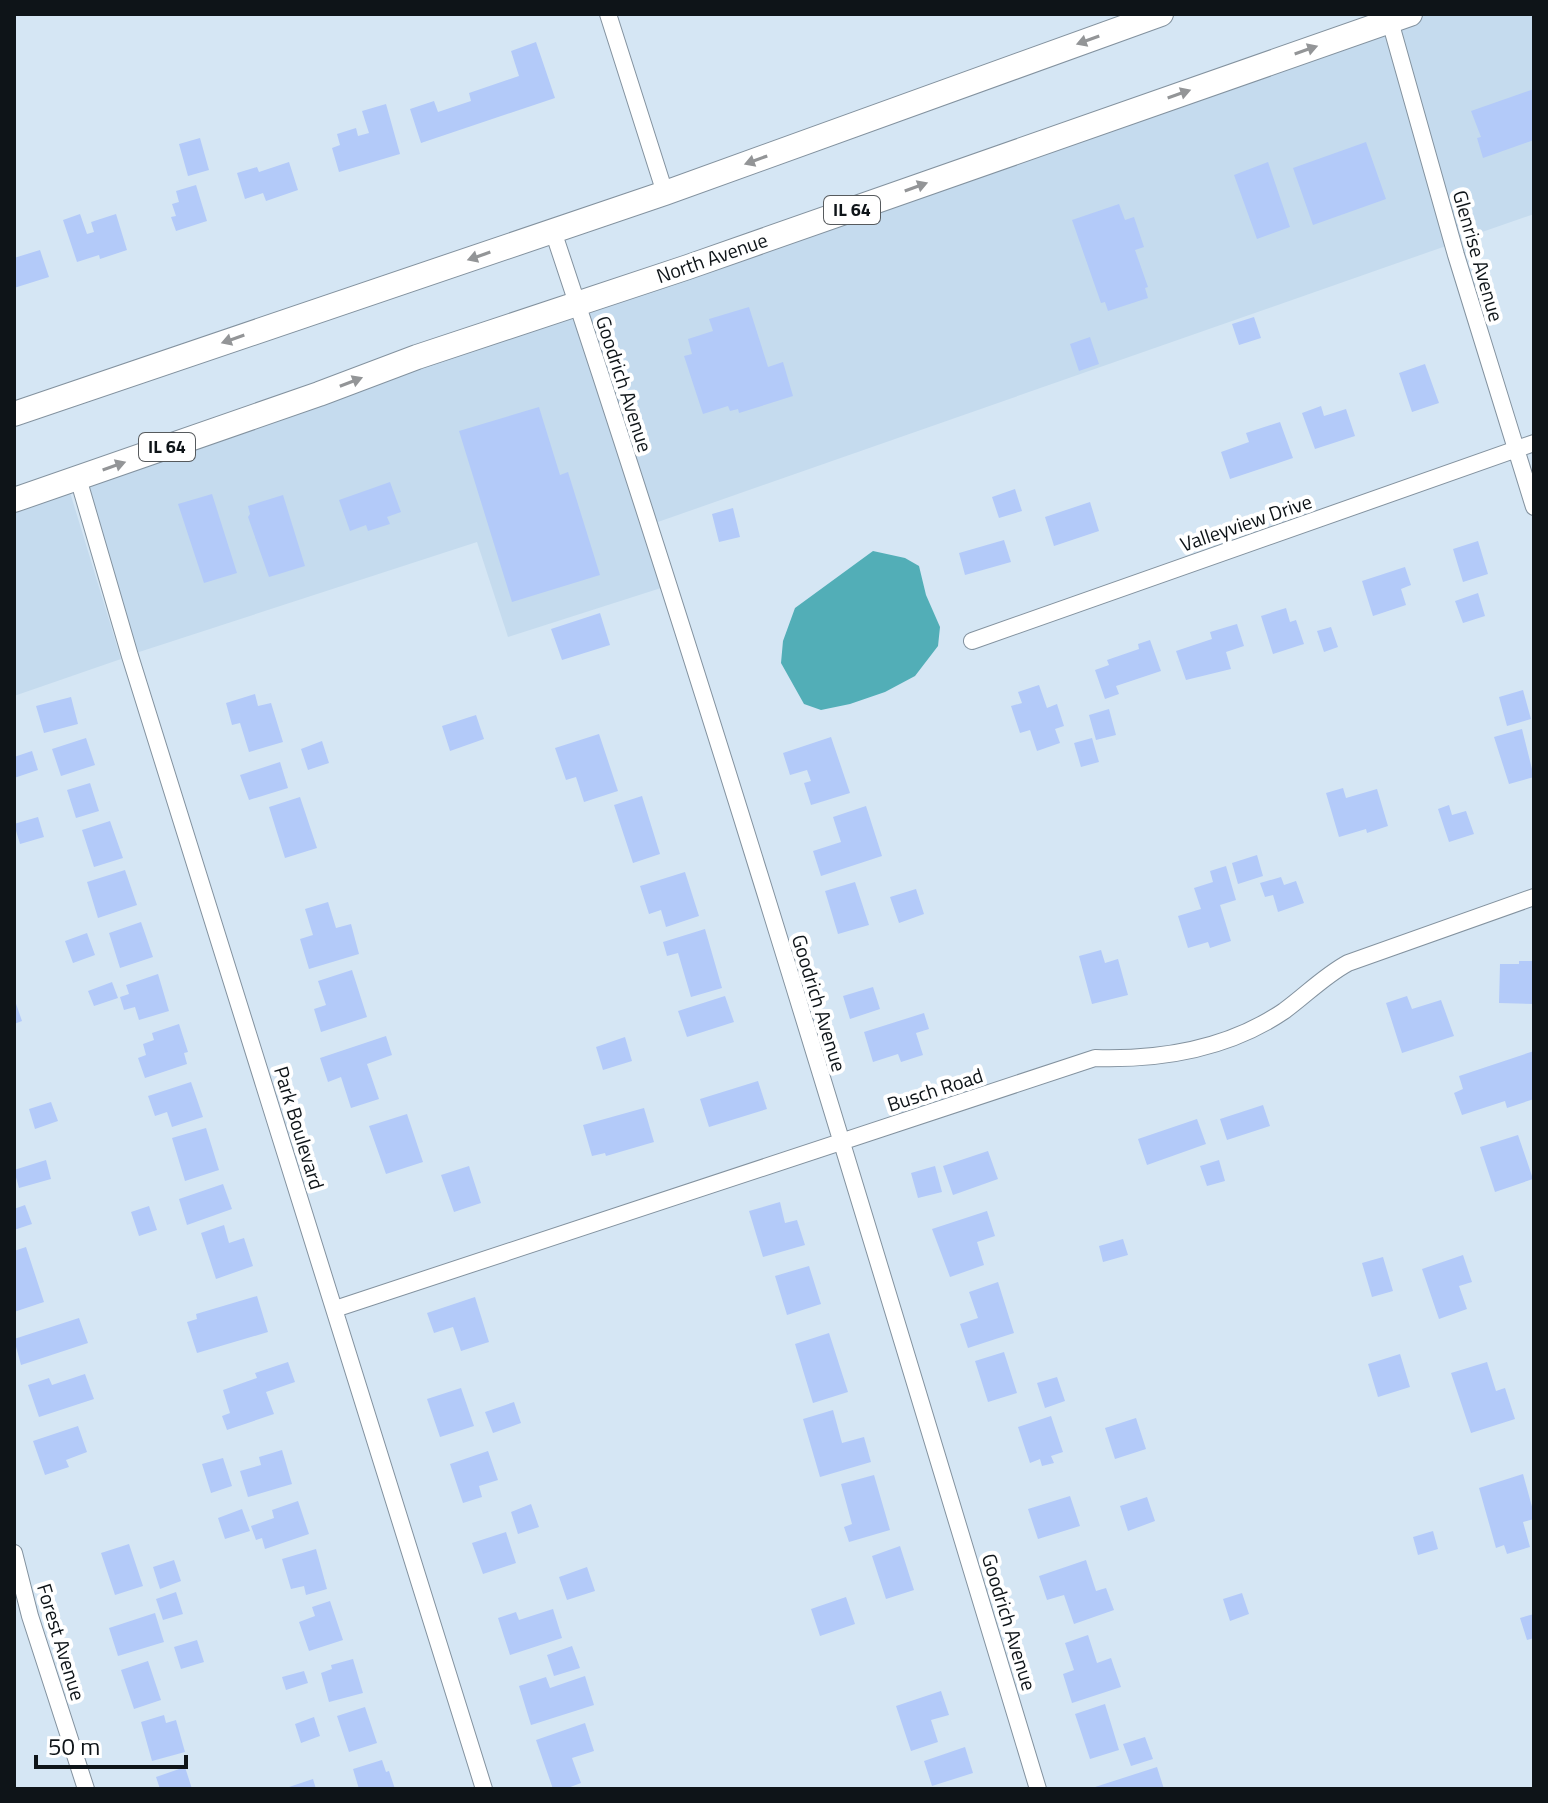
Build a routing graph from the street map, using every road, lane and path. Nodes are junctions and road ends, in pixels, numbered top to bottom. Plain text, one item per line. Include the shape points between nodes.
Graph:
1 (608, 14) edge
2 (1161, 14) edge
3 (1396, 16) edge
4 (665, 193) junction
5 (553, 231) junction
6 (577, 303) junction
7 (14, 414) edge
8 (1534, 443) edge
9 (1516, 449) junction
10 (78, 478) junction
11 (14, 500) edge
12 (1534, 507) edge
13 (972, 641) dead end
14 (1534, 897) edge
15 (841, 1142) junction
16 (335, 1309) junction
17 (14, 1553) edge
18 (86, 1789) edge
19 (484, 1789) edge
20 (1038, 1789) edge

1 - 4 street
2 -> 4 main road
6 -> 3 main road, North Avenue / IL 64
3 - 9 street, Glenrise Avenue via 1456,255
4 - 5 main road
5 - 6 street, Goodrich Avenue
5 -> 7 main road
10 -> 6 main road, North Avenue / IL 64
6 - 15 street, Goodrich Avenue
8 - 9 street, Valleyview Drive
9 - 12 street, Glenrise Avenue
9 - 13 street, Valleyview Drive
10 - 11 main road, North Avenue / IL 64
10 - 16 street, Park Boulevard
14 - 15 street, Busch Road via 1348,963 1282,1012 1225,1040 1160,1056 1095,1058
15 - 16 street, Busch Road
15 - 20 street, Goodrich Avenue
16 - 19 street, Park Boulevard
17 - 18 street, Forest Avenue

